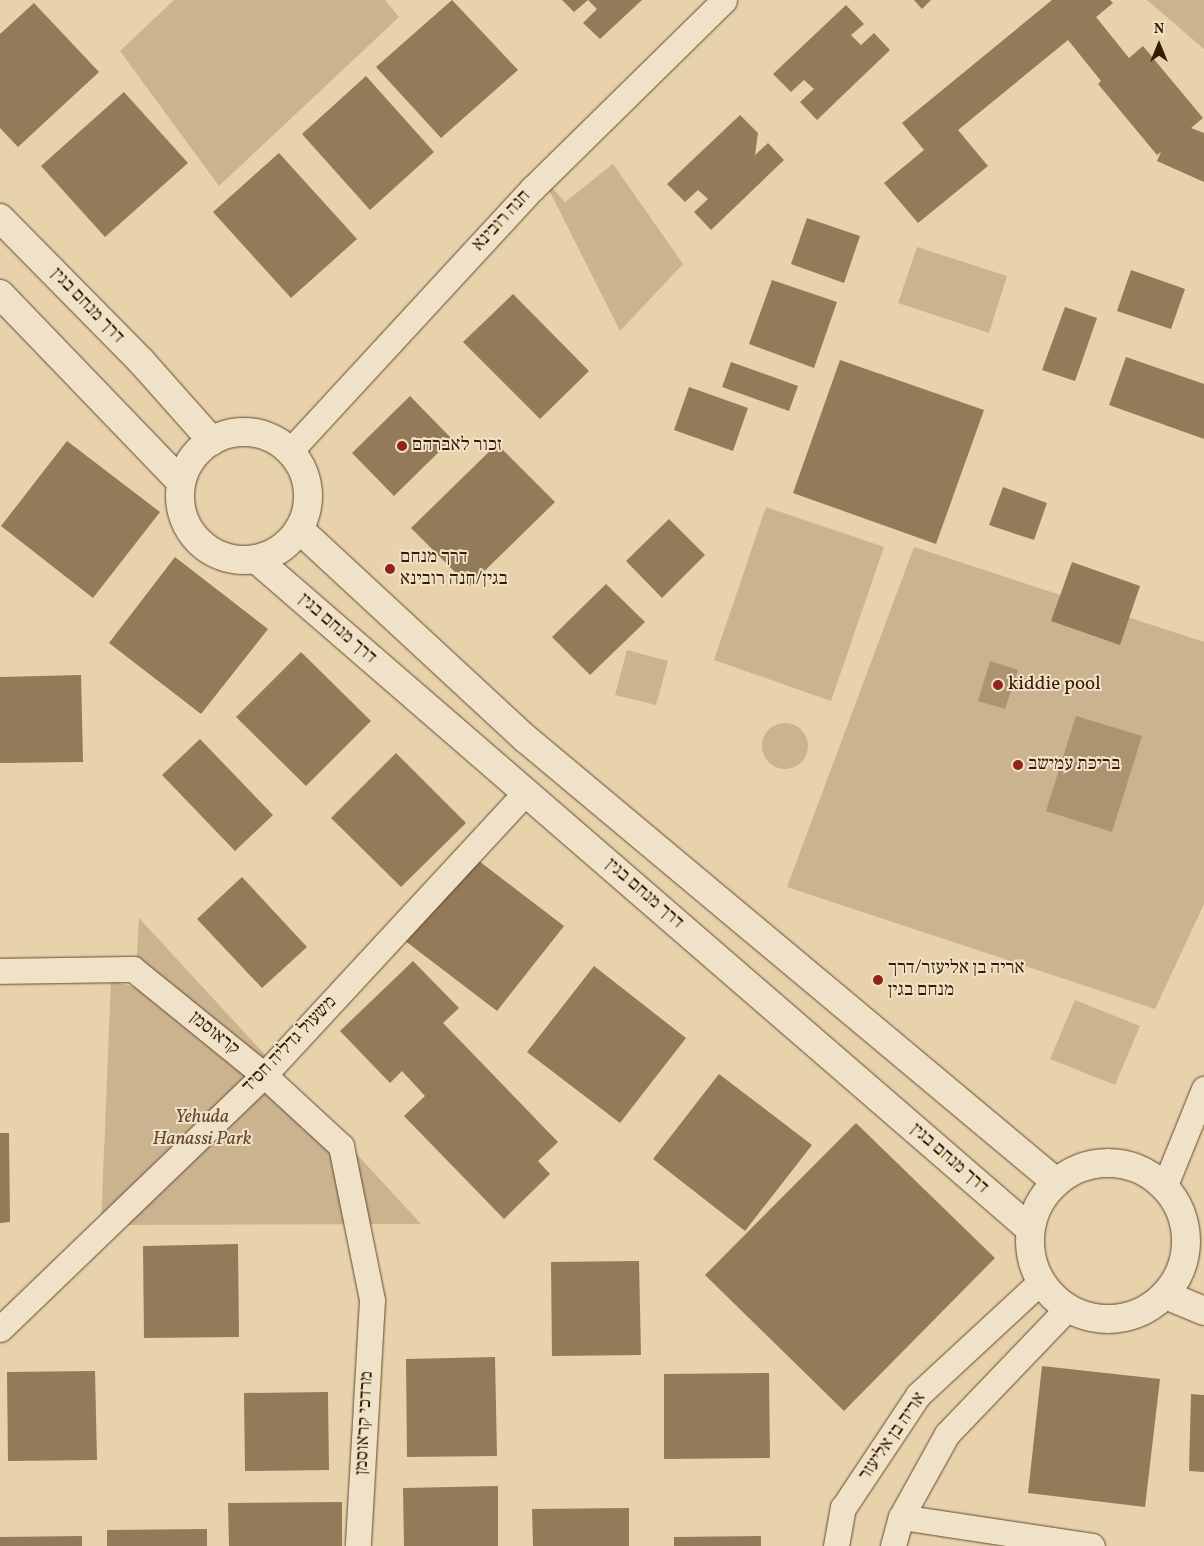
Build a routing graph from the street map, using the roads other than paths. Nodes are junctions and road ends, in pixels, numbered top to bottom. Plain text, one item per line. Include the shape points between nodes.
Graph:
1 (724, 0) edge
2 (0, 218) edge
3 (0, 294) edge
4 (212, 441) junction
5 (290, 451) junction
6 (182, 482) junction
7 (299, 529) junction
8 (256, 559) junction
9 (526, 792) junction
10 (0, 971) edge
11 (264, 1075) junction
12 (1204, 1089) edge
13 (1056, 1182) junction
14 (1165, 1185) junction
15 (1030, 1229) junction
16 (1194, 1265) edge
17 (1041, 1282) junction
18 (1166, 1294) junction
19 (372, 1300) joint
20 (1068, 1308) junction
21 (1204, 1311) edge
22 (0, 1329) edge
23 (901, 1517) junction
24 (358, 1546) edge
25 (836, 1546) edge
26 (893, 1546) edge
27 (1092, 1546) edge

1 - 5 street, חנה רובינא via 533,188
2 - 4 street, דרך מנחם בגין via 134,354
3 - 6 street
4 - 5 street via 228,434 251,432 272,439
4 - 6 street via 193,458
5 - 7 street via 302,469 308,491 306,513
6 - 8 street via 183,517 204,546 219,556
7 - 8 street via 281,548
7 - 13 street via 526,739
8 - 9 street, דרך מנחם בגין
9 - 11 street, משעול גדליה חסיד
9 - 15 street, דרך מנחם בגין
10 - 11 street, קראוסמן via 133,969
11 - 19 street, קראוסמן via 341,1146
11 - 22 street, משעול גדליה חסיד
12 - 14 street
13 - 14 street via 1076,1169 1099,1162 1123,1163 1145,1171
13 - 15 street via 1039,1204
14 - 16 street via 1179,1204
15 - 17 street via 1033,1265
16 - 18 street
17 - 20 street
17 - 25 street, אריה בן אליעזר via 918,1395 843,1508
18 - 20 street via 1137,1314 1120,1318 1085,1315
18 - 21 street
19 - 24 street, מרדכי קראוסמן
20 - 23 street via 947,1434
23 - 26 street
23 - 27 street

